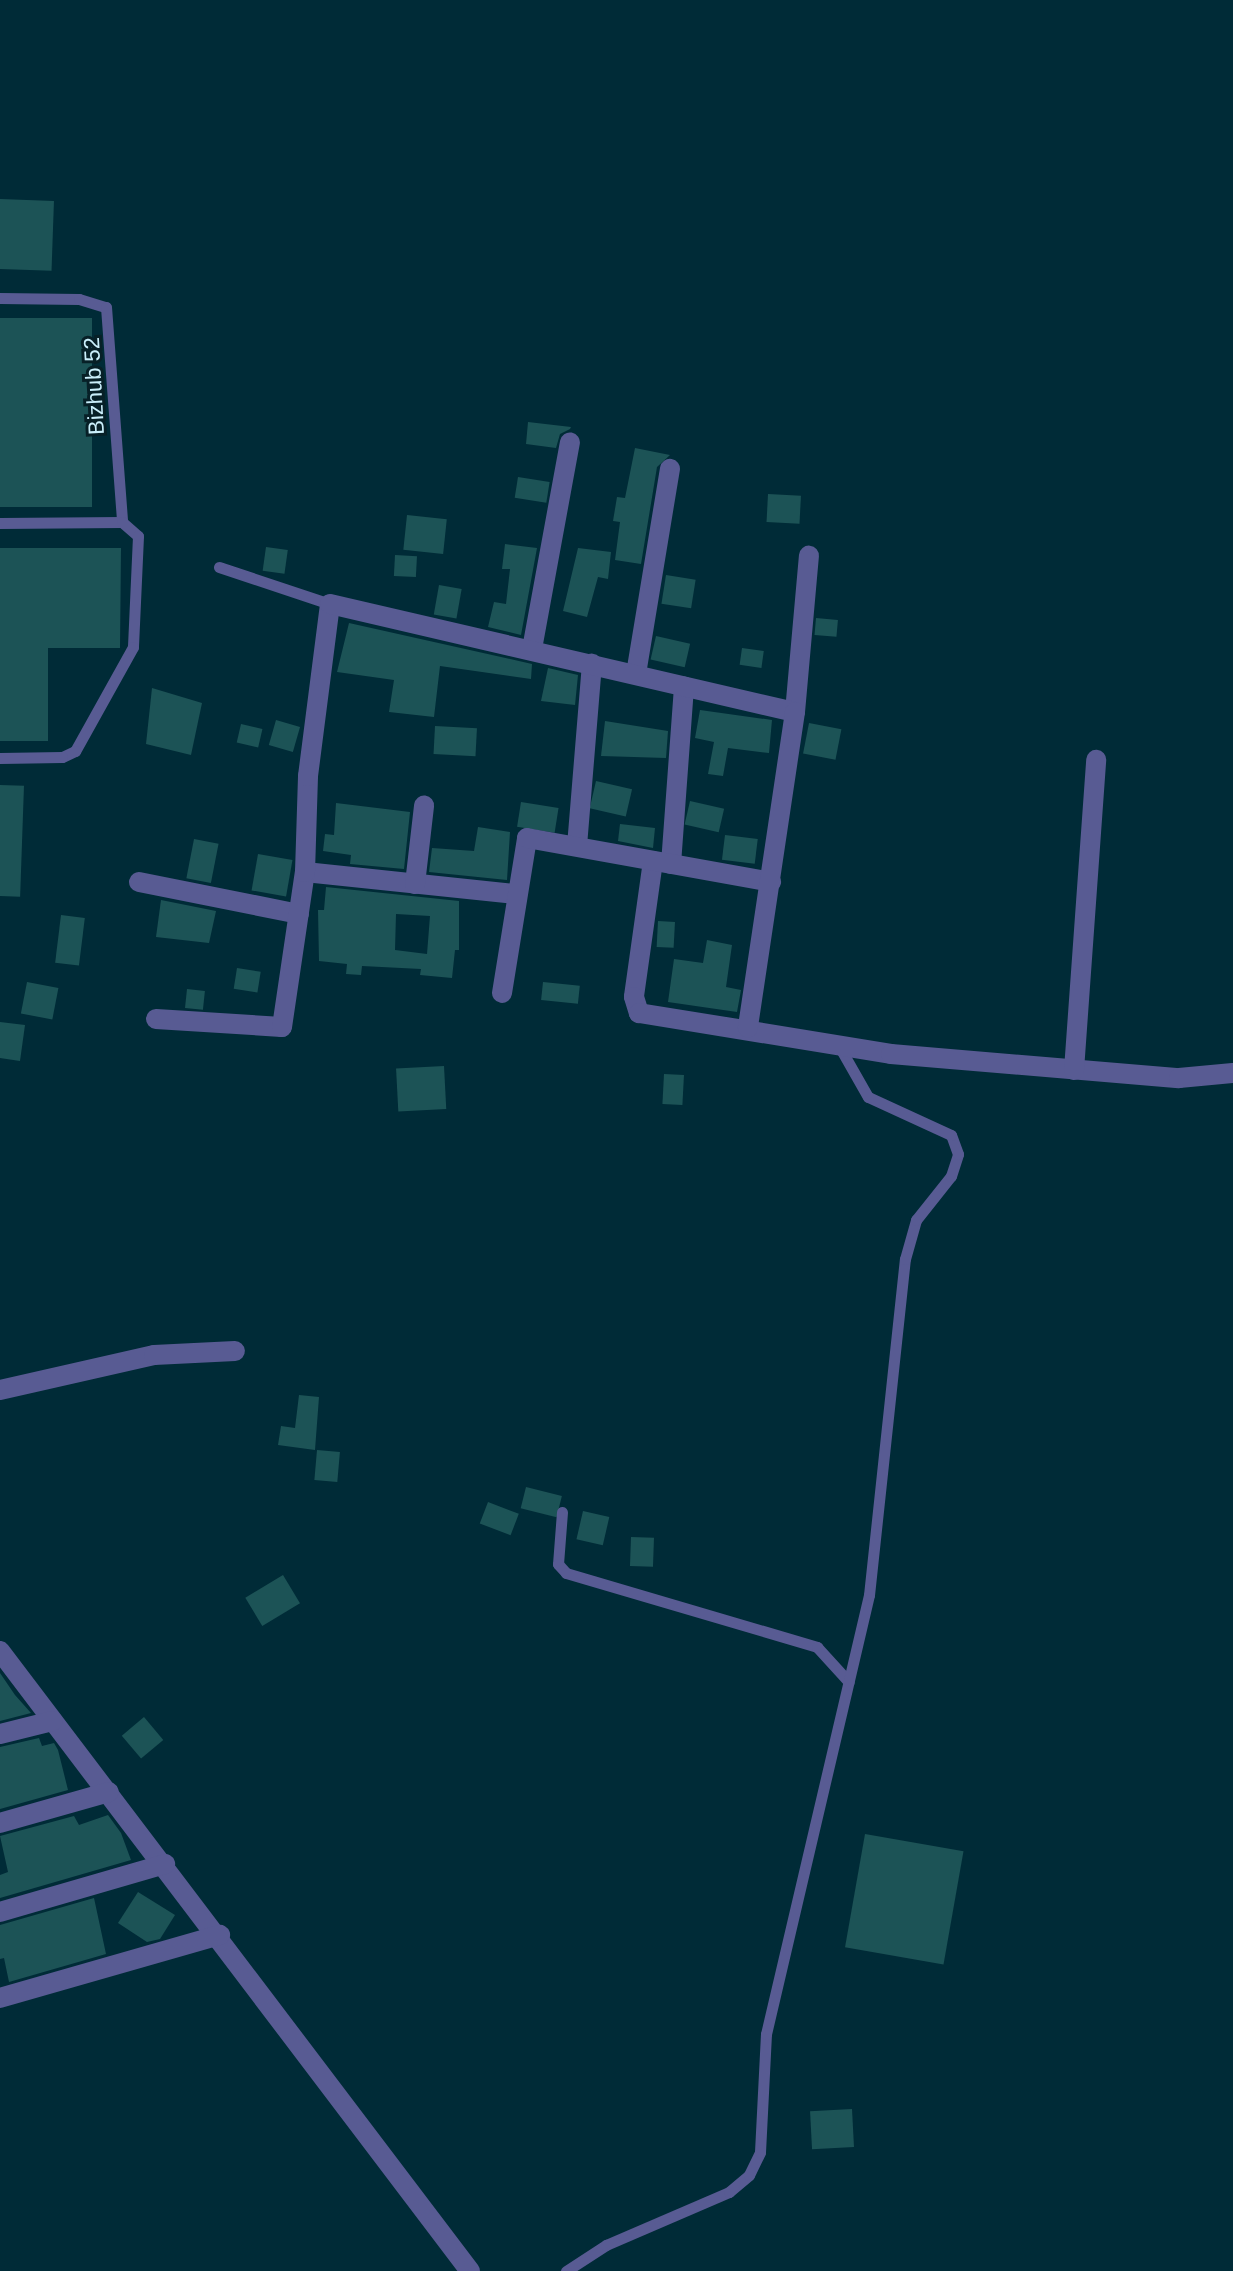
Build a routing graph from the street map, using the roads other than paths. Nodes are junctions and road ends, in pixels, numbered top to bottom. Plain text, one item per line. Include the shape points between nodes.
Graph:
1 (0, 298) edge
2 (570, 442) dead end
3 (670, 469) dead end
4 (122, 522) junction
5 (0, 523) edge
6 (809, 556) dead end
7 (219, 567) dead end
8 (330, 604) junction
9 (532, 649) junction
10 (592, 664) junction
11 (636, 674) junction
12 (684, 686) junction
13 (795, 712) junction
14 (0, 758) edge
15 (1096, 760) dead end
16 (424, 806) dead end
17 (577, 846) junction
18 (662, 863) junction
19 (305, 872) junction
20 (139, 882) dead end
21 (771, 882) junction
22 (415, 884) junction
23 (516, 894) junction
24 (299, 914) junction
25 (502, 993) dead end
26 (156, 1019) dead end
27 (748, 1028) junction
28 (838, 1044) junction
29 (1074, 1070) junction
30 (1233, 1073) edge
31 (235, 1351) dead end
32 (0, 1390) edge
33 (562, 1512) dead end
34 (0, 1651) edge
35 (849, 1682) junction
36 (52, 1721) junction
37 (0, 1734) edge
38 (109, 1792) junction
39 (0, 1823) edge
40 (165, 1864) junction
41 (0, 1912) edge
42 (220, 1935) junction
43 (0, 1998) edge
44 (470, 2271) edge
45 (566, 2271) edge

1 - 4 lane, Bizhub 52 via 79,299 106,307
2 - 9 street
3 - 11 street
4 - 5 lane
4 - 14 lane via 138,536 133,647 75,751 62,757
6 - 13 street
7 - 8 lane
8 - 9 street
8 - 19 street via 308,776
9 - 10 street
10 - 11 street
10 - 17 street
11 - 12 street
12 - 13 street
12 - 18 street
13 - 21 street
15 - 29 street
16 - 22 street
17 - 18 street
17 - 23 street via 523,841
18 - 21 street
18 - 27 street via 634,1006 639,1013
19 - 22 street
19 - 24 street
20 - 24 street
21 - 27 street
22 - 23 street
23 - 25 street
24 - 26 street via 282,1027
27 - 28 street
28 - 29 street via 891,1054
28 - 35 lane via 868,1097 951,1135 958,1154 951,1176 916,1220 905,1259 869,1595
29 - 30 street via 1179,1078
31 - 32 street via 154,1355
33 - 35 lane via 558,1564 566,1573 817,1647
34 - 36 street
35 - 45 lane via 766,2034 760,2152 749,2175 729,2192 606,2245
36 - 37 street
36 - 38 street
38 - 39 street
38 - 40 street
40 - 41 street
40 - 42 street
42 - 43 street
42 - 44 street

